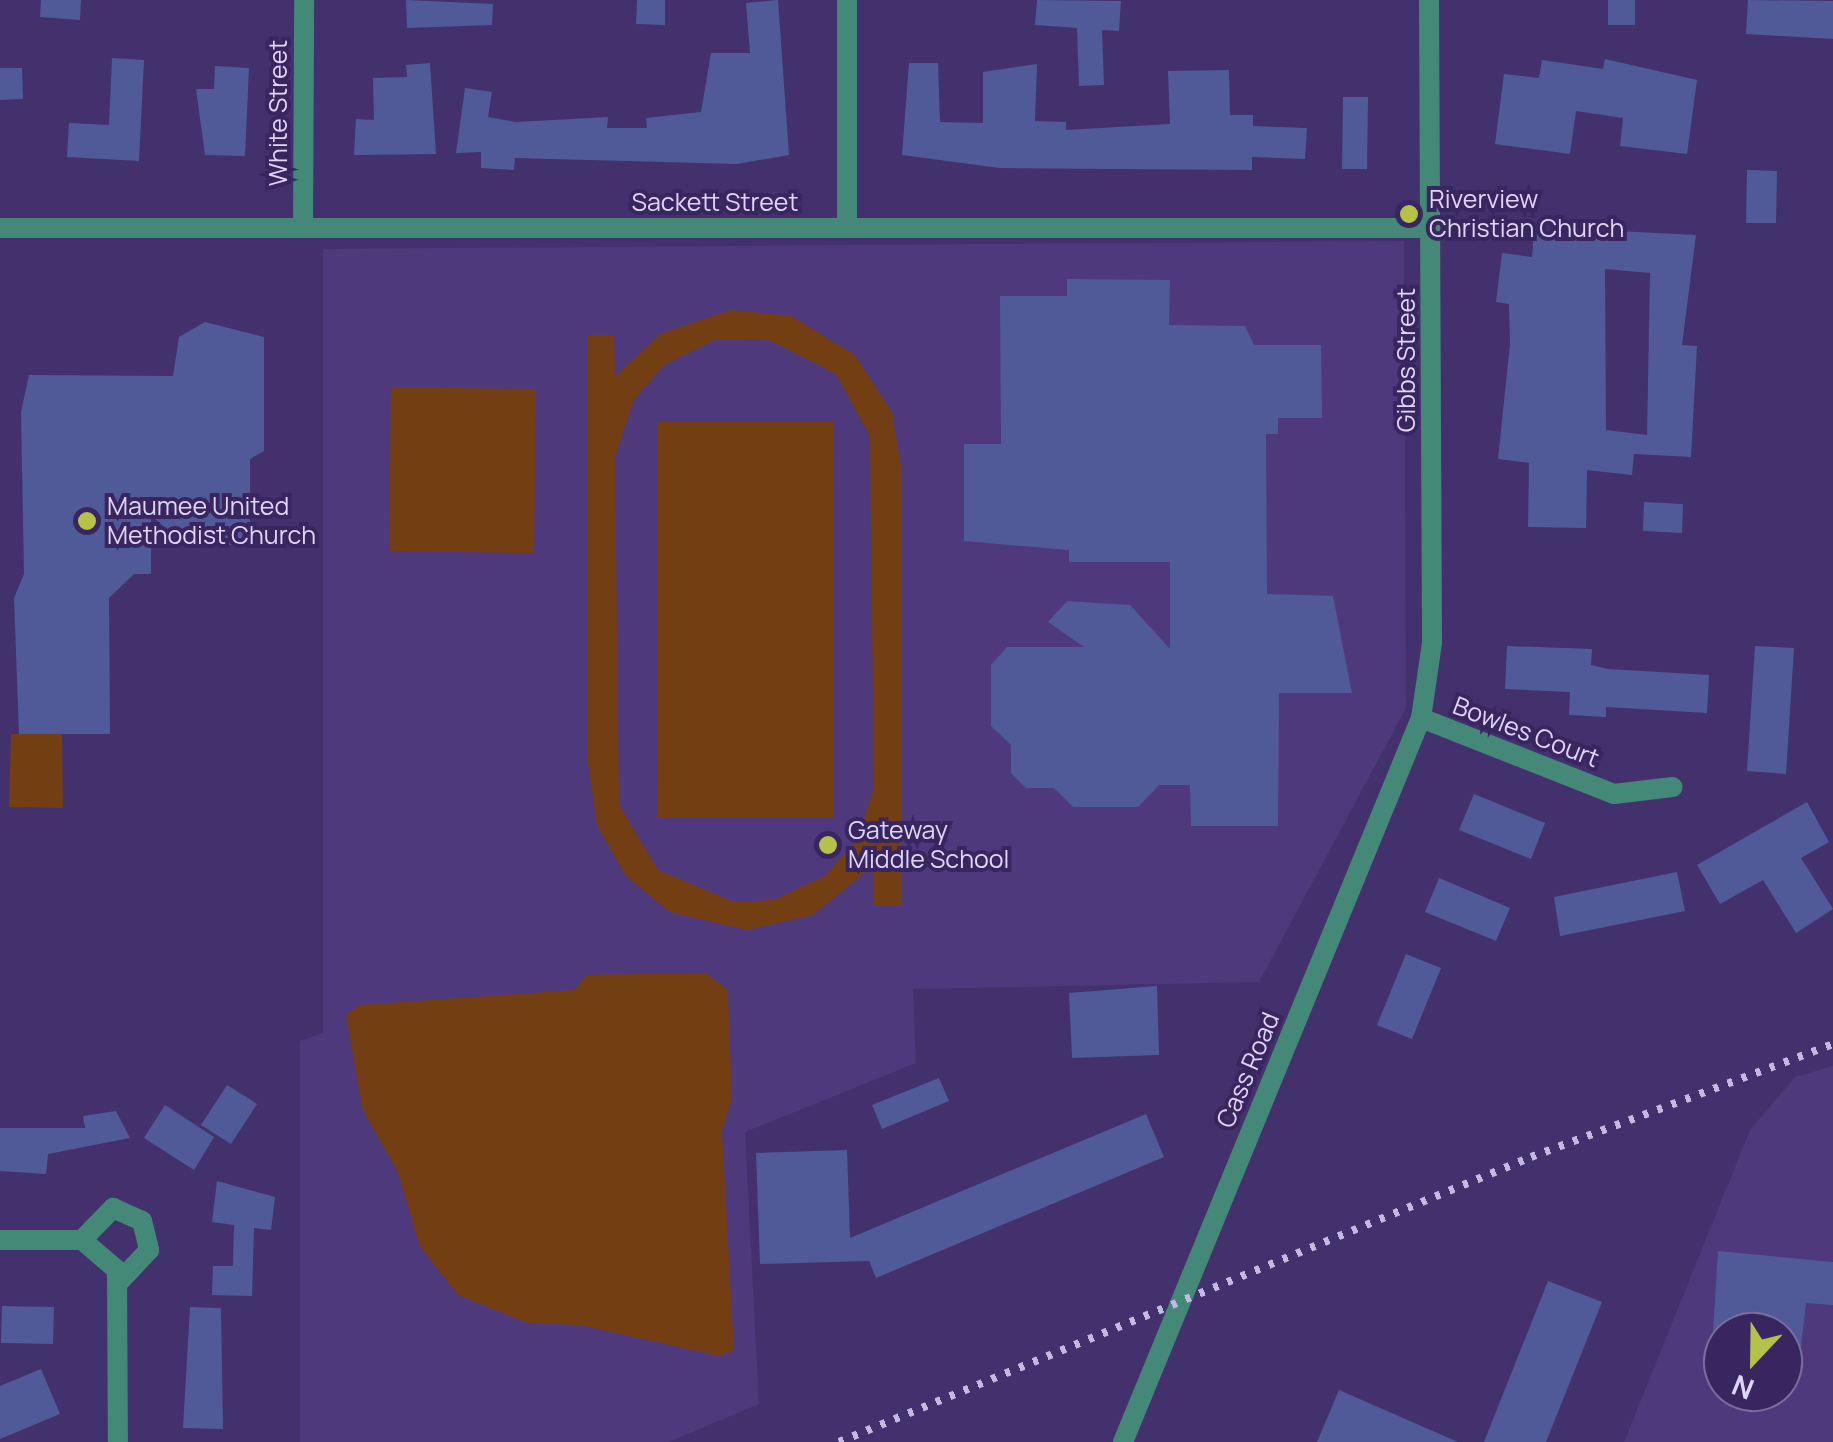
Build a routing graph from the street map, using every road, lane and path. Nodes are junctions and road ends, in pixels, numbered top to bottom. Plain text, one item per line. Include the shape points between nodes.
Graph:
1 (304, 0) edge
2 (848, 0) edge
3 (1429, 0) edge
4 (303, 226) junction
5 (847, 227) junction
6 (0, 228) edge
7 (1431, 228) junction
8 (1421, 718) junction
9 (1673, 788) dead end
10 (0, 1240) edge
11 (82, 1240) junction
12 (121, 1280) junction
13 (118, 1442) edge
14 (1123, 1442) edge

1 - 4 street, White Street
2 - 5 street
3 - 7 street, Gibbs Street
4 - 5 street, Sackett Street
4 - 6 street, Sackett Street
5 - 7 street, Sackett Street
7 - 8 street, Gibbs Street via 1432,643
8 - 9 street, Bowles Court via 1614,794
8 - 14 street, Cass Road
10 - 11 street
11 - 12 street via 108,1258
11 - 12 street via 113,1208 142,1221 149,1250
12 - 13 street

